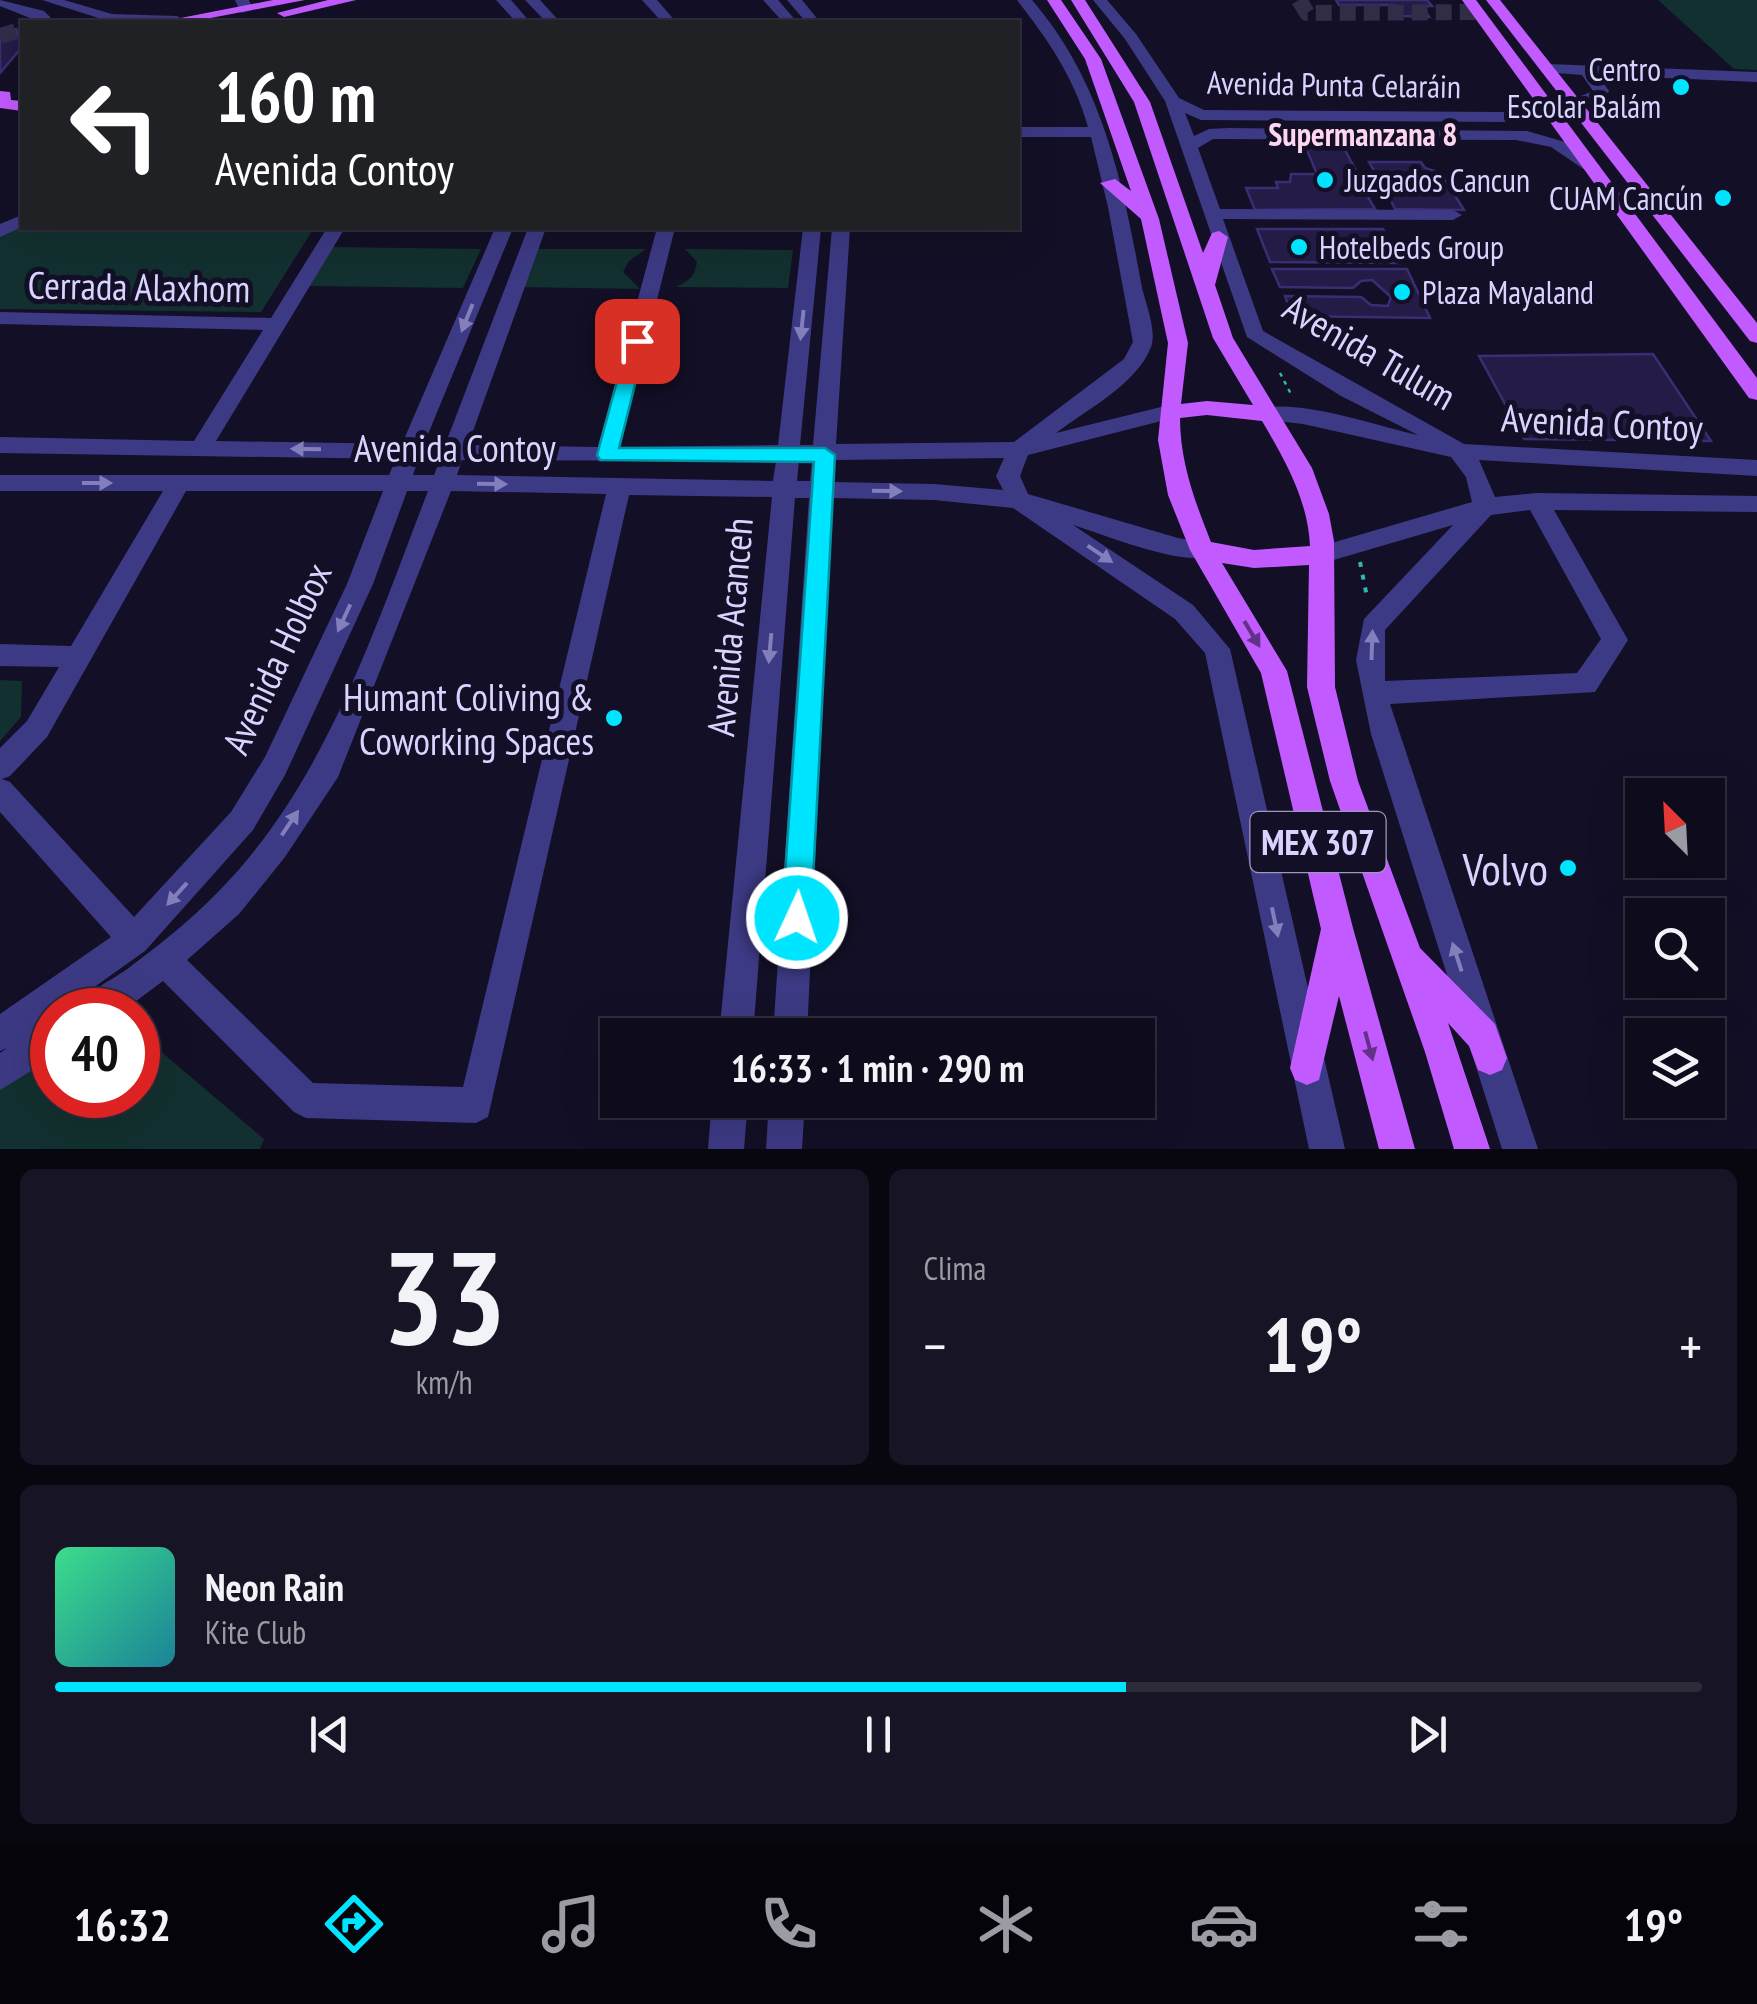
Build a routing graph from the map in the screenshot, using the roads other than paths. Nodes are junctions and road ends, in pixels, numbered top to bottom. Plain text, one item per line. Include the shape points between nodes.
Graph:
1 (49, 0) edge
2 (298, 0) edge
3 (349, 0) edge
4 (502, 0) edge
5 (532, 0) edge
6 (649, 0) edge
7 (770, 0) edge
8 (794, 0) edge
9 (1024, 0) edge
10 (1054, 0) edge
11 (1078, 0) edge
12 (1100, 0) edge
13 (1469, 0) edge
14 (1493, 0) edge
15 (0, 1) edge
16 (246, 13) edge
17 (46, 20) edge
18 (110, 20) edge
19 (192, 20) edge
20 (521, 20) edge
21 (551, 20) edge
22 (667, 20) edge
23 (788, 20) edge
24 (811, 20) edge
25 (1548, 69) junction
26 (1586, 70) junction
27 (1754, 80) edge
28 (1538, 94) junction
29 (2, 96) edge
30 (1173, 100) junction
31 (1575, 104) junction
32 (20, 108) edge
33 (1219, 114) junction
34 (1504, 117) junction
35 (1020, 119) edge
36 (1096, 126) junction
37 (1020, 132) edge
38 (1228, 132) junction
39 (1516, 136) junction
40 (1189, 146) junction
41 (1591, 166) junction
42 (1109, 182) junction
43 (1148, 212) junction
44 (1212, 214) junction
45 (1454, 215) dead end
46 (335, 230) edge
47 (503, 230) edge
48 (536, 230) edge
49 (665, 230) edge
50 (812, 230) edge
51 (841, 230) edge
52 (1219, 237) junction
53 (1206, 297) junction
54 (0, 318) edge
55 (278, 324) junction
56 (1757, 338) edge
57 (1757, 393) edge
58 (1169, 412) junction
59 (1267, 414) junction
60 (0, 446) edge
61 (201, 447) junction
62 (1019, 450) junction
63 (1458, 451) junction
64 (410, 452) junction
65 (451, 453) junction
66 (788, 454) junction
67 (607, 455) junction
68 (825, 455) junction
69 (1752, 470) edge
70 (0, 483) edge
71 (441, 483) junction
72 (178, 484) junction
73 (398, 484) junction
74 (620, 486) junction
75 (784, 490) junction
76 (821, 490) junction
77 (1019, 500) junction
78 (1537, 501) junction
79 (1757, 504) edge
80 (1484, 507) junction
81 (1202, 550) junction
82 (1320, 555) junction
83 (0, 655) edge
84 (78, 657) junction
85 (1376, 693) junction
86 (0, 767) edge
87 (0, 791) edge
88 (1337, 928) junction
89 (134, 940) junction
90 (1403, 948) junction
91 (164, 960) junction
92 (125, 988) edge
93 (737, 1018) edge
94 (791, 1018) edge
95 (0, 1034) edge
96 (30, 1053) edge
97 (1490, 1058) junction
98 (1307, 1068) junction
99 (0, 1073) edge
100 (729, 1118) edge
101 (785, 1118) edge
102 (726, 1149) edge
103 (784, 1149) edge
104 (1328, 1149) edge
105 (1397, 1149) edge
106 (1472, 1149) edge
107 (1520, 1149) edge

1 - 18 street
2 - 16 main road
3 - 16 main road
4 - 20 street
5 - 21 street
6 - 22 street
7 - 23 street
8 - 24 street
9 - 36 street via 1074,65
10 - 43 main road via 1093,58
11 - 53 main road, Avenida Tulum via 1142,102
12 - 30 street, Avenida Tulum
13 - 28 main road
14 - 25 main road
15 - 17 street
16 - 19 main road
25 - 26 street
25 - 31 main road
26 - 27 street
26 - 31 street via 1601,91
28 - 34 street, Avenida Punta Celaráin via 1536,112
28 - 41 main road
29 - 32 main road via 3,104
30 - 33 street, Avenida Punta Celaráin via 1191,112
30 - 40 street, Avenida Tulum
31 - 56 main road
33 - 34 street, Avenida Punta Celaráin
33 - 38 street via 1213,125
34 - 39 street via 1526,127
35 - 36 street
36 - 37 street
36 - 42 street
38 - 39 street, Avenida Punta Celaráin
38 - 40 street, Avenida Punta Celaráin
39 - 41 street, Avenida Punta Celaráin via 1559,143
40 - 44 street, Avenida Tulum
41 - 57 main road
42 - 43 main road
42 - 62 street via 1143,342 1132,363
43 - 58 main road via 1178,343
44 - 45 street
44 - 52 street, Avenida Tulum
46 - 55 street
47 -> 64 street, Avenida Holbox
48 - 65 street
49 - 67 street
50 -> 66 street, Avenida Acanceh
51 - 68 street
52 - 53 main road
52 - 63 street, Avenida Tulum via 1248,324 1263,342
53 - 59 main road, Avenida Tulum
54 - 55 street, Cerrada Alaxhom
55 - 61 street
58 - 59 main road
58 - 62 street, Avenida Contoy
58 - 81 main road via 1180,496
59 - 63 street, Avenida Contoy
59 - 82 main road, Avenida Tulum via 1301,468 1317,514
60 - 61 street, Avenida Contoy
64 -> 61 street, Avenida Contoy
62 - 68 street, Avenida Contoy
62 - 77 street via 1008,476
63 - 69 street, Avenida Contoy
63 - 80 street, Avenida Tulum via 1476,473
64 - 65 street, Avenida Contoy
64 - 73 street, Avenida Holbox
65 - 67 street, Avenida Contoy
65 - 71 street
66 - 67 street, Avenida Contoy
66 - 68 street, Avenida Contoy
66 - 75 street, Avenida Acanceh
68 - 76 street
70 -> 72 street, Avenida Contoy
71 - 73 street, Avenida Contoy
71 -> 74 street, Avenida Contoy
91 -> 71 street via 228,904 328,768
72 - 73 street, Avenida Contoy
72 - 84 street
73 -> 89 street, Avenida Holbox via 360,584 275,766 242,821
74 - 75 street, Avenida Contoy
74 - 91 street via 476,1106 306,1100
75 - 76 street, Avenida Contoy
75 -> 93 street, Avenida Acanceh
76 -> 77 street, Avenida Contoy
76 - 94 street
77 - 81 street, Avenida Contoy
77 -> 98 street via 1184,612 1216,649
78 - 79 street, Avenida Contoy
78 - 80 street, Avenida Contoy
78 - 85 street via 1615,640 1584,684
80 - 82 street, Avenida Contoy
85 -> 80 street via 1368,642 1373,626
81 - 82 main road via 1254,558
81 -> 88 main road, MEX 307 via 1274,671
82 - 90 main road, MEX 307 via 1321,687 1344,781
83 - 84 street
84 - 86 street via 37,729
97 -> 85 street
87 - 89 street
88 - 98 main road
88 -> 105 main road, MEX 307
89 - 95 street, Avenida Holbox
90 - 97 main road via 1483,1036
90 - 106 main road, MEX 307
91 - 92 street
96 - 99 street
97 - 107 street
98 - 104 street
100 - 102 street
101 - 103 street

